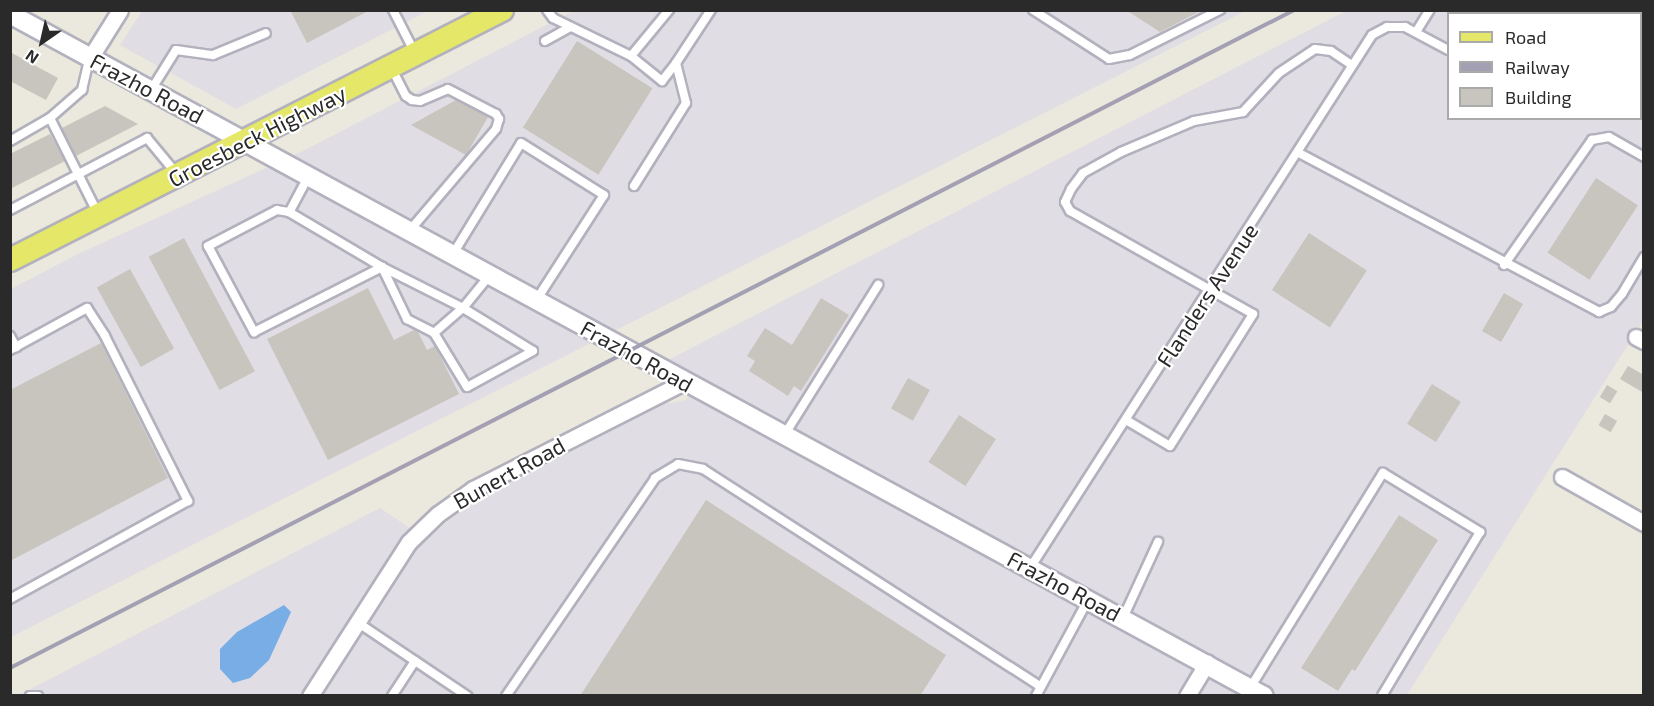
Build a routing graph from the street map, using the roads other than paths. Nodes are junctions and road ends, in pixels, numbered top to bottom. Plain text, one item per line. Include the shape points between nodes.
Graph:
1 (120, 10) edge
2 (393, 10) edge
3 (547, 10) edge
4 (669, 10) edge
5 (711, 10) edge
6 (1033, 10) edge
7 (1220, 10) edge
8 (1430, 10) edge
9 (10, 14) edge
10 (488, 14) edge
11 (570, 27) junction
12 (1416, 32) junction
13 (266, 33) dead end
14 (545, 41) dead end
15 (1447, 49) edge
16 (416, 55) junction
17 (631, 56) junction
18 (90, 58) junction
19 (676, 63) junction
20 (1352, 65) junction
21 (392, 68) junction
22 (151, 90) junction
23 (50, 118) junction
24 (10, 141) edge
25 (247, 142) junction
26 (1299, 153) junction
27 (1644, 157) edge
28 (78, 175) junction
29 (179, 176) junction
30 (309, 176) junction
31 (634, 186) dead end
32 (10, 210) edge
33 (290, 212) junction
34 (99, 216) junction
35 (409, 231) junction
36 (12, 255) edge
37 (453, 255) junction
38 (1644, 257) edge
39 (1504, 265) junction
40 (382, 267) junction
41 (489, 276) junction
42 (878, 285) dead end
43 (1209, 290) junction
44 (536, 300) junction
45 (463, 308) junction
46 (434, 333) junction
47 (10, 336) edge
48 (13, 348) edge
49 (684, 382) junction
50 (1126, 420) junction
51 (784, 435) junction
52 (1562, 477) dead end
53 (1644, 524) edge
54 (1158, 542) dead end
55 (1030, 568) junction
56 (10, 599) edge
57 (1089, 599) junction
58 (1123, 618) junction
59 (357, 622) junction
60 (415, 661) junction
61 (1207, 663) junction
62 (1038, 685) junction
63 (1257, 692) edge
64 (30, 696) edge
65 (38, 696) edge
66 (310, 696) edge
67 (393, 696) edge
68 (467, 696) edge
69 (506, 696) edge
70 (1036, 696) edge
71 (1186, 696) edge
72 (1382, 696) edge

1 - 18 street
2 - 16 lane
3 - 11 lane
4 - 17 lane
5 - 19 lane
6 - 7 lane via 1108,59 1130,55
8 - 12 lane
9 - 18 street, Frazho Road
10 - 16 main road, Groesbeck Highway
11 - 14 lane
11 - 17 lane
12 - 15 lane
12 - 20 lane, Flanders Avenue via 1388,27 1372,35
13 - 22 lane via 213,55 176,50
16 - 21 main road, Groesbeck Highway
17 - 19 lane via 662,81
18 - 22 street, Frazho Road
18 - 23 lane via 82,90
19 - 31 lane via 686,103
20 - 26 lane, Flanders Avenue
20 - 43 lane via 1331,51 1315,49 1279,73 1243,112 1194,121 1083,173 1065,202 1070,211
21 - 25 main road, Groesbeck Highway
21 - 35 lane via 411,100 420,101 448,89 499,119 496,129
22 - 25 street, Frazho Road
23 - 24 lane
23 - 28 lane
25 - 29 main road, Groesbeck Highway
25 - 30 street, Frazho Road
26 - 39 lane
26 - 43 lane, Flanders Avenue
27 - 39 lane via 1609,137 1592,140
28 - 29 lane via 147,138
28 - 32 lane
28 - 34 lane
29 - 34 main road, Groesbeck Highway
30 - 33 lane
30 - 35 street, Frazho Road
33 - 40 lane
33 - 40 lane via 277,210 208,246 254,332
34 - 36 main road, Groesbeck Highway
35 - 37 street, Frazho Road
37 - 41 street, Frazho Road
37 - 44 lane via 521,143 604,195
38 - 39 lane via 1622,294 1611,307 1599,312
40 - 45 lane
40 - 46 lane via 407,319
41 - 44 street, Frazho Road
41 - 45 lane
42 - 51 lane
43 - 50 lane, Flanders Avenue
43 - 50 lane via 1253,314 1170,446
44 - 49 street, Frazho Road
45 - 46 lane
45 - 46 lane via 533,351 467,387
47 - 48 lane
48 - 56 lane via 87,308 188,501
49 - 51 street, Frazho Road
49 - 59 street, Bunert Road via 451,504 409,542
50 - 55 lane, Flanders Avenue
51 - 55 street, Frazho Road
52 - 53 street
54 - 58 lane
55 - 57 street, Frazho Road
57 - 58 street, Frazho Road
57 - 62 lane
58 - 61 street, Frazho Road
59 - 60 lane
59 - 66 street, Bunert Road
60 - 67 lane
60 - 68 lane
61 - 63 street, Frazho Road
61 - 71 street
62 - 69 lane via 703,469 678,464 655,478
62 - 70 lane
63 - 72 lane via 1296,614 1383,472 1480,532
64 - 65 lane

